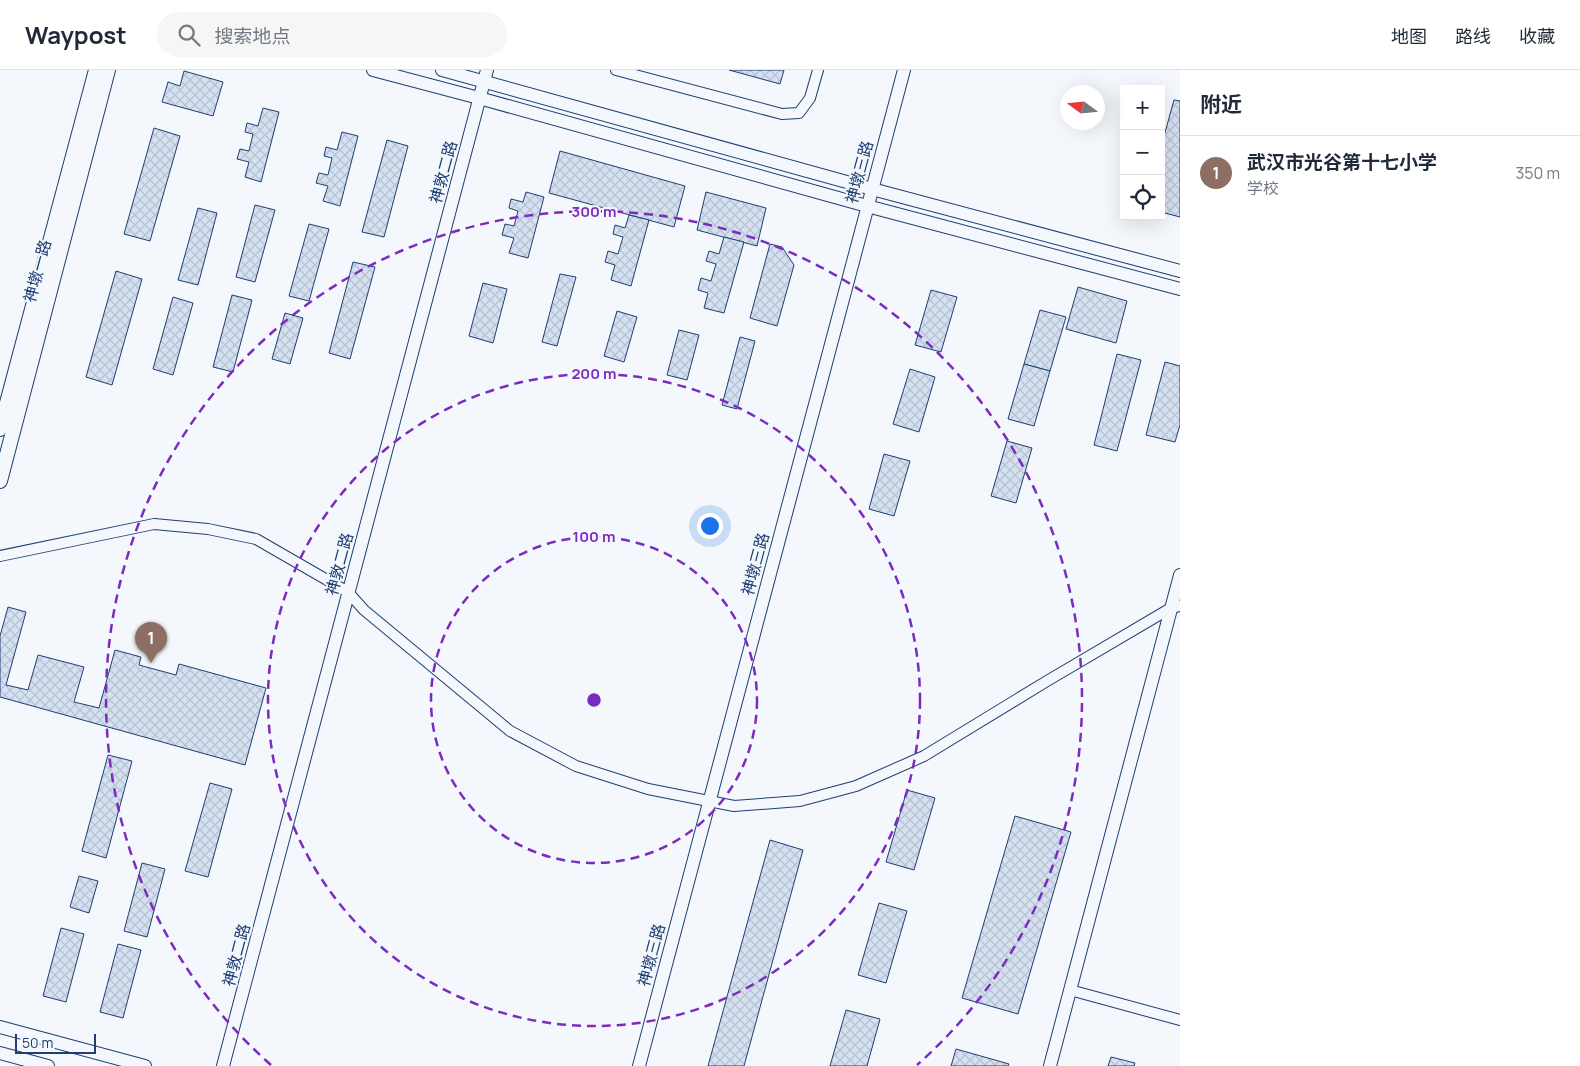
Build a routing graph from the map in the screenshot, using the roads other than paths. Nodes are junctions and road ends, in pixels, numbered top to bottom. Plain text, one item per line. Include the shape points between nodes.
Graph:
1 (96, 70) edge
2 (108, 70) edge
3 (373, 70) edge
4 (442, 70) edge
5 (616, 70) edge
6 (818, 70) edge
7 (904, 70) edge
8 (485, 76) edge
9 (479, 98) junction
10 (872, 189) junction
11 (867, 206) junction
12 (1180, 271) edge
13 (1180, 289) edge
14 (0, 429) edge
15 (0, 480) edge
16 (0, 556) edge
17 (1180, 575) edge
18 (348, 592) junction
19 (1176, 607) edge
20 (709, 801) junction
21 (1070, 990) junction
22 (1180, 1020) edge
23 (0, 1027) edge
24 (0, 1053) edge
25 (48, 1066) edge
26 (145, 1066) edge
27 (223, 1066) edge
28 (639, 1066) edge
29 (1050, 1066) edge

1 - 14 main road, 神墩一路
2 - 15 main road, 神墩一路
3 - 9 street
4 - 8 street
5 - 6 street via 782,114 799,113 810,98
7 - 10 street, 神墩三路
8 - 9 street, 神敦二路
8 - 10 street
9 - 11 street
9 - 18 street, 神敦二路
10 - 11 street, 神墩三路
10 - 12 street
11 - 13 street
11 - 20 street, 神墩三路
16 - 18 street via 154,524 208,529 256,539
17 - 19 street
18 - 20 street via 364,610 510,731 576,766 648,789
18 - 27 street, 神敦二路
19 - 20 street via 924,756 856,786 800,802 734,806
19 - 21 street
20 - 28 street, 神墩三路
21 - 22 street
21 - 29 street
23 - 26 street
24 - 25 street

